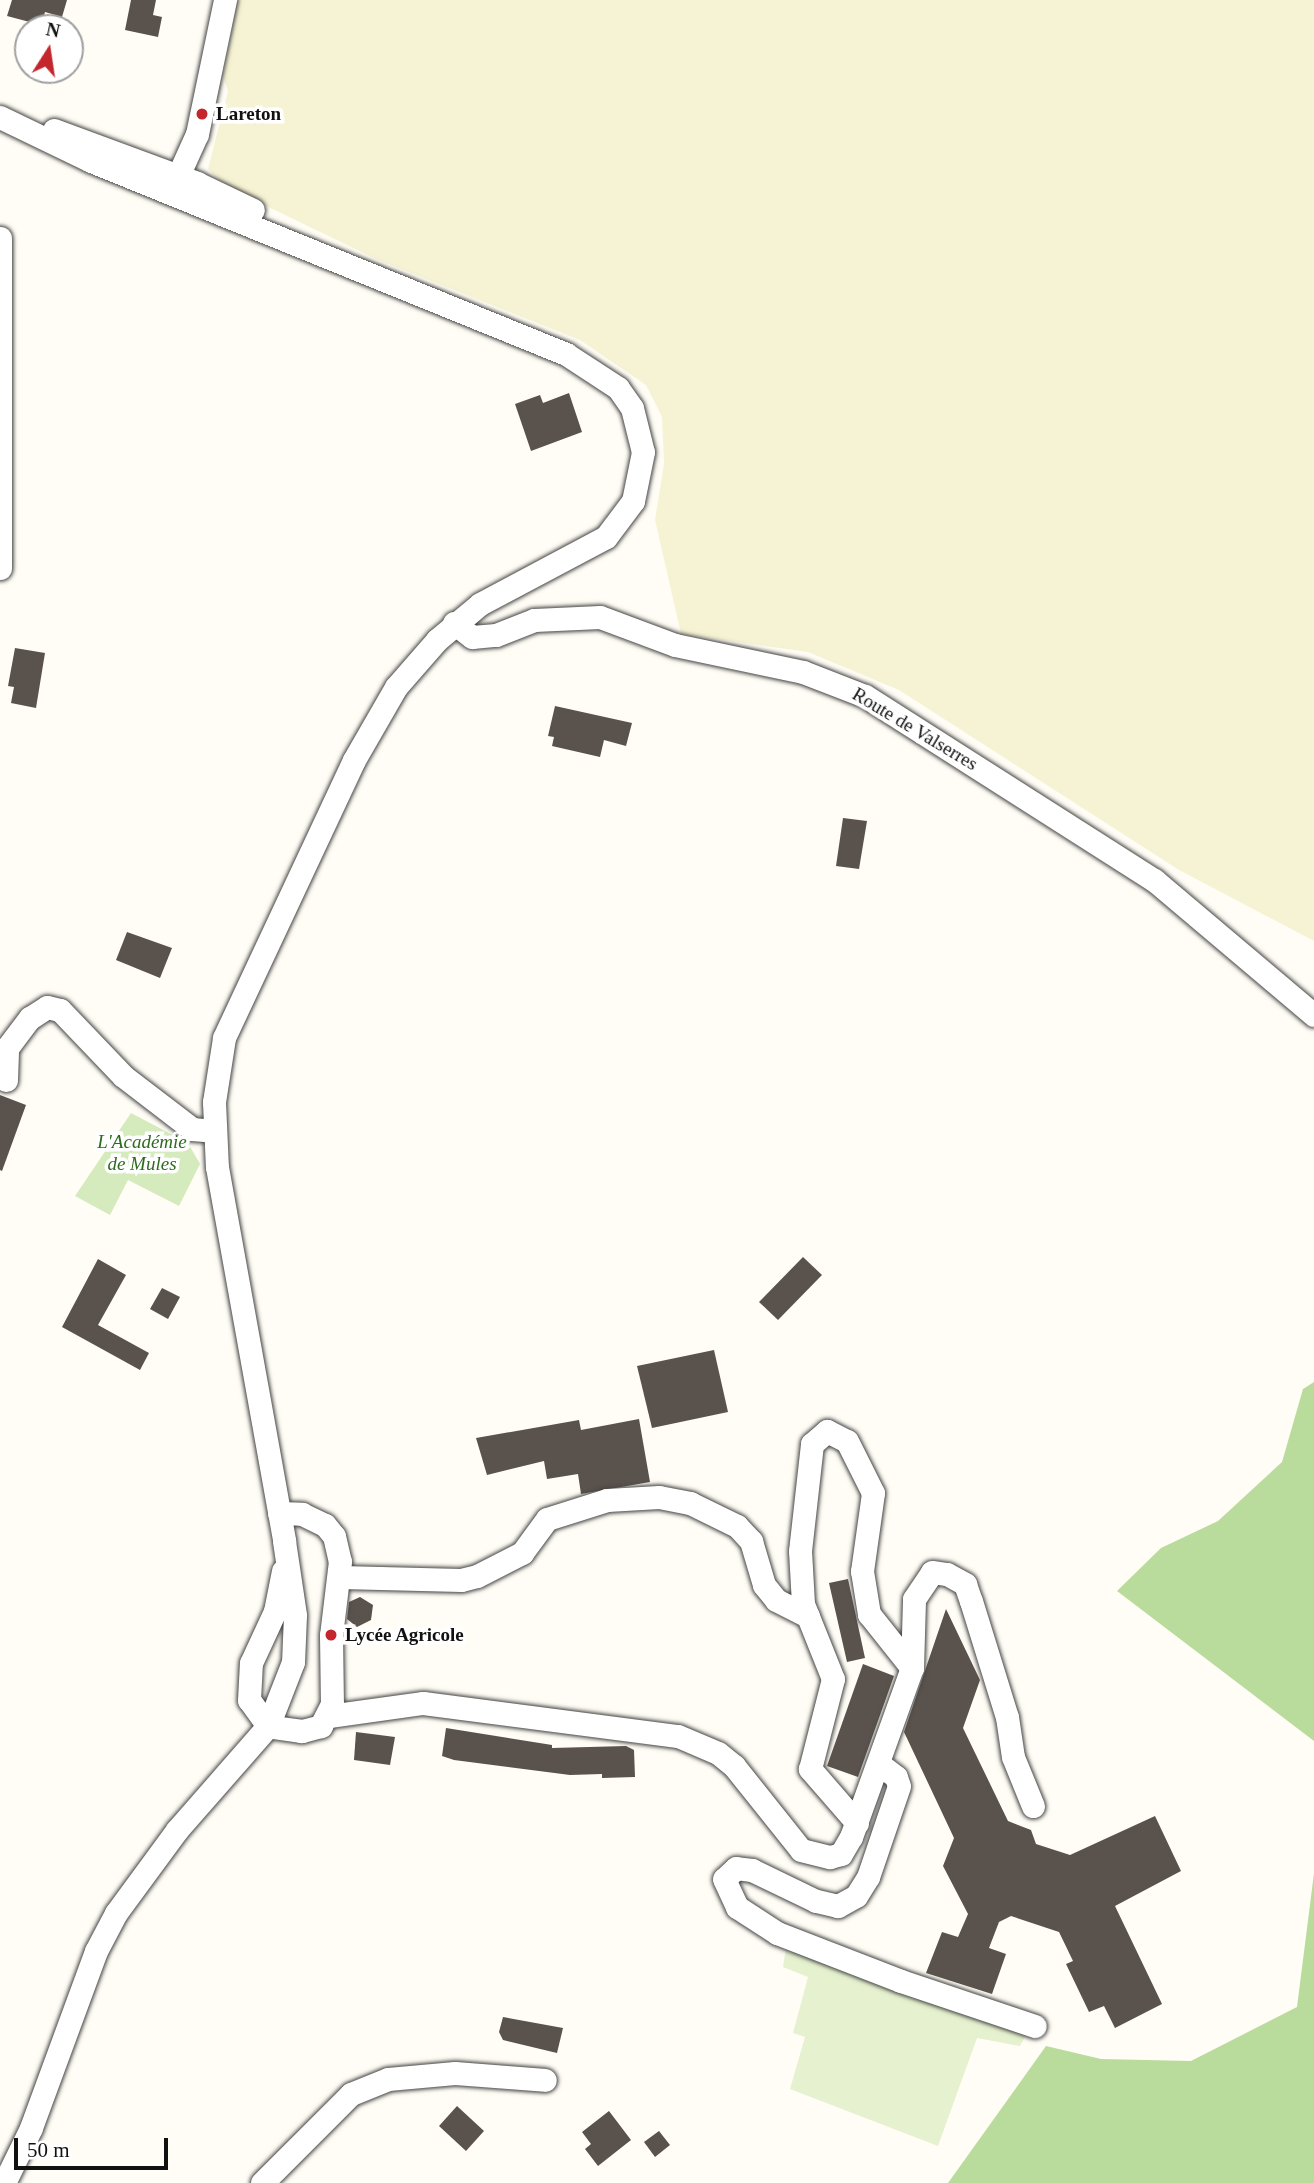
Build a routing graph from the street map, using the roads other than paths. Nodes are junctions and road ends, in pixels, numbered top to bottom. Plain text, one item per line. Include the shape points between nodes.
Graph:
1 (225, 0) edge
2 (0, 117) edge
3 (181, 187) junction
4 (0, 238) edge
5 (0, 568) edge
6 (454, 623) junction
7 (1314, 1015) edge
8 (6, 1080) dead end
9 (214, 1131) junction
10 (279, 1513) junction
11 (284, 1541) junction
12 (340, 1577) junction
13 (808, 1616) junction
14 (912, 1668) junction
15 (329, 1716) junction
16 (268, 1726) junction
17 (879, 1763) junction
18 (1033, 1806) dead end
19 (857, 1823) junction
20 (1035, 2026) dead end
21 (545, 2080) dead end
22 (4, 2183) edge
23 (262, 2183) edge

1 - 3 street via 202,114
2 - 3 street via 80,138
2 - 3 street via 91,161 120,163
3 - 6 street via 566,354 618,388 640,429 640,476 621,522 586,550 480,604
4 - 5 street
6 - 7 street, Route de Valserres via 472,637 496,635 534,620 600,617 675,645 803,673 865,696 1154,880
6 - 9 street via 416,661 380,715 261,952 224,1038 217,1070
8 - 9 street via 7,1048 30,1018 47,1007 60,1010 124,1076 192,1129
9 - 10 street
10 - 11 street
10 - 12 street via 302,1514 325,1525 338,1547
11 - 16 street via 295,1636 286,1686
11 - 16 street via 275,1611 247,1681 249,1700
12 - 13 street via 461,1580 509,1562 547,1519 607,1500 659,1497 690,1503 737,1526 751,1541 764,1584 776,1600
12 - 15 street via 331,1635
13 - 14 street via 800,1551 805,1494 812,1444 827,1431 847,1441 873,1493 862,1572 869,1614
13 - 19 street via 833,1679 810,1769
14 - 17 street
14 - 18 street via 914,1599 932,1572 947,1574 964,1584 971,1601 1007,1717 1013,1758
15 - 16 street via 321,1726 302,1731
15 - 19 street via 436,1704 678,1736 718,1753 734,1766 801,1850 830,1857 841,1854
16 - 22 street via 177,1829 116,1913 96,1951 31,2128
17 - 19 street
17 - 20 street via 896,1777 899,1786 868,1877 856,1896 838,1906 816,1901 752,1870 736,1868 724,1879 737,1907 777,1933
21 - 23 street via 455,2073 388,2079 352,2094

